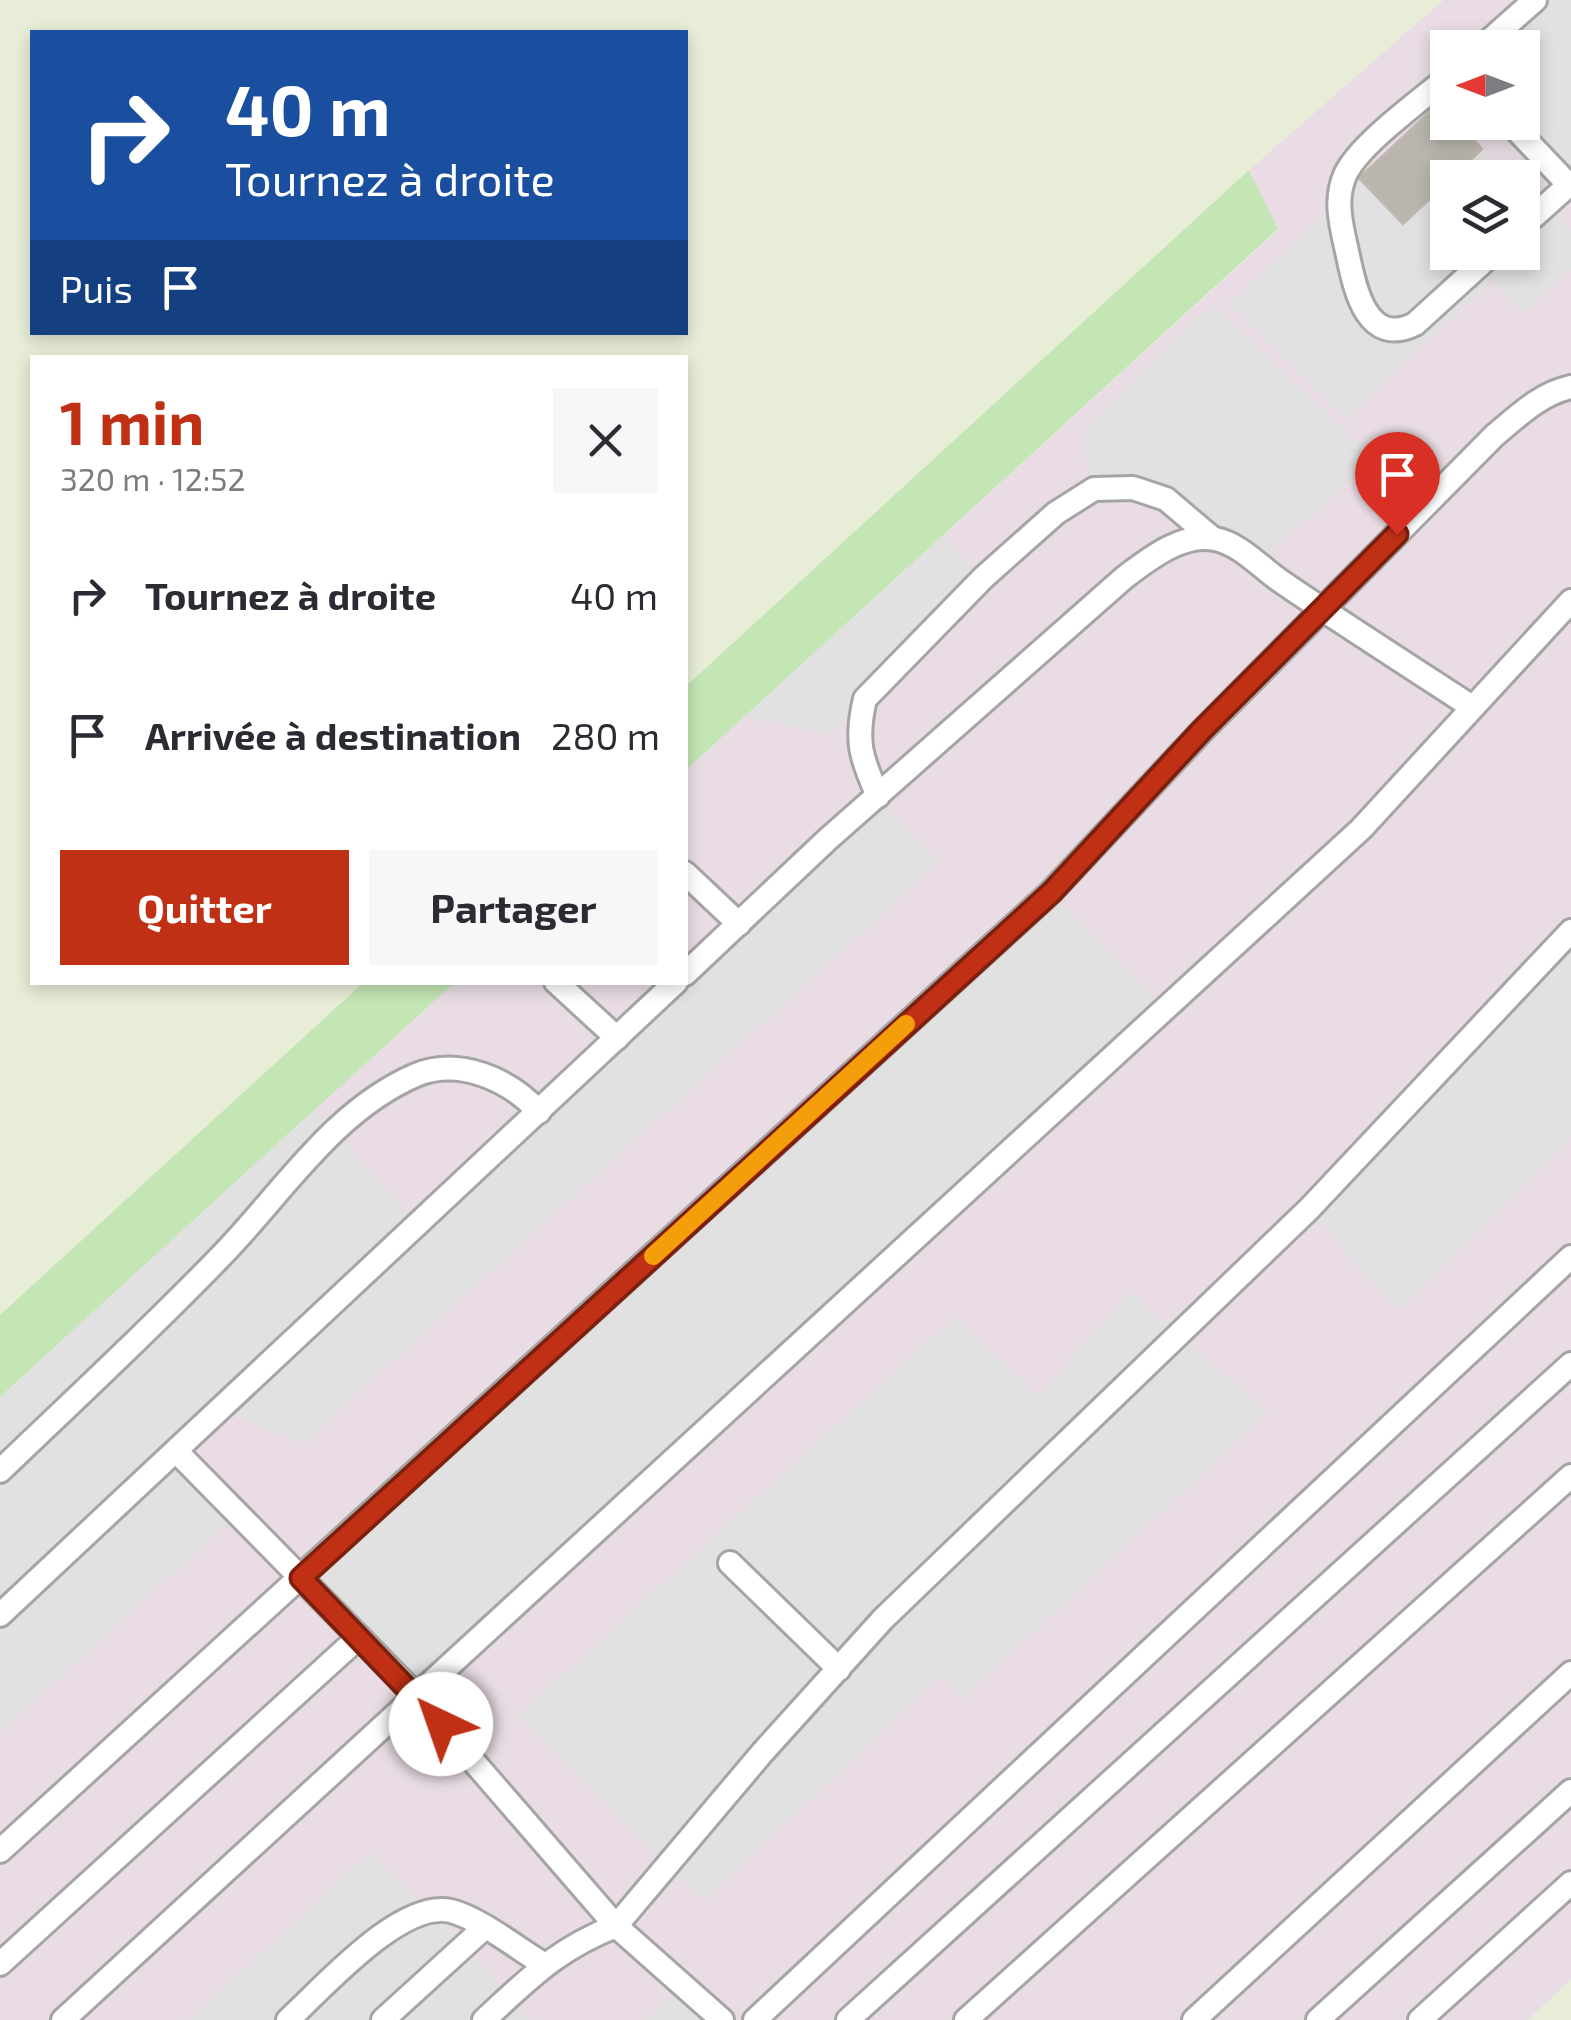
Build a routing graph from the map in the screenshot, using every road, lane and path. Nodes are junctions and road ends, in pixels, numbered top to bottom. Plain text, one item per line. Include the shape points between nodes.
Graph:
1 (1536, 0) edge
2 (1502, 30) edge
3 (1430, 93) edge
4 (1527, 140) edge
5 (1570, 184) edge
6 (1540, 211) edge
7 (1474, 270) edge
8 (1571, 388) edge
9 (1212, 538) junction
10 (1571, 601) edge
11 (1323, 609) junction
12 (1472, 707) junction
13 (878, 796) junction
14 (688, 876) edge
15 (739, 924) junction
16 (1571, 932) edge
17 (688, 971) edge
18 (559, 985) edge
19 (673, 985) edge
20 (617, 1038) junction
21 (539, 1112) junction
22 (1571, 1257) edge
23 (1571, 1364) edge
24 (177, 1452) junction
25 (0, 1471) edge
26 (1571, 1476) edge
27 (730, 1562) dead end
28 (301, 1578) junction
29 (0, 1614) edge
30 (359, 1637) junction
31 (838, 1668) junction
32 (1571, 1673) edge
33 (416, 1695) junction
34 (1571, 1791) edge
35 (0, 1852) edge
36 (1571, 1883) edge
37 (616, 1926) junction
38 (484, 1928) junction
39 (0, 1964) edge
40 (545, 1965) junction
41 (63, 2020) edge
42 (288, 2020) edge
43 (383, 2020) edge
44 (484, 2020) edge
45 (722, 2020) edge
46 (755, 2020) edge
47 (848, 2020) edge
48 (966, 2020) edge
49 (1194, 2020) edge
50 (1318, 2020) edge
51 (1420, 2020) edge

1 - 2 lane
3 - 7 lane via 1364,150 1339,194 1358,301 1380,325 1405,329
4 - 5 lane
5 - 6 lane
8 - 11 lane via 1534,402 1496,435
9 - 11 lane
9 - 13 lane via 1175,546 1125,576
9 - 13 lane via 1166,499 1133,488 1094,489 1056,513 865,699 859,754
10 - 12 lane
11 - 12 lane
11 - 28 lane via 1052,892
12 - 33 lane via 1347,842
13 - 15 lane
14 - 15 lane
15 - 17 lane
16 - 31 lane via 1310,1209
18 - 20 lane
19 - 20 lane
20 - 21 lane
21 - 24 lane
21 - 25 lane via 497,1078 458,1069 419,1074 370,1103 323,1143 175,1304
22 - 46 lane
23 - 47 lane
24 - 28 lane
24 - 29 lane
26 - 48 lane
27 - 31 lane
28 - 30 lane
28 - 35 lane
30 - 33 lane
30 - 39 lane
31 - 37 lane
32 - 49 lane
33 - 37 lane
33 - 41 lane
34 - 50 lane
36 - 51 lane
37 - 40 lane
37 - 45 lane
38 - 40 lane
38 - 42 lane via 447,1910 414,1915
38 - 43 lane
40 - 44 lane

